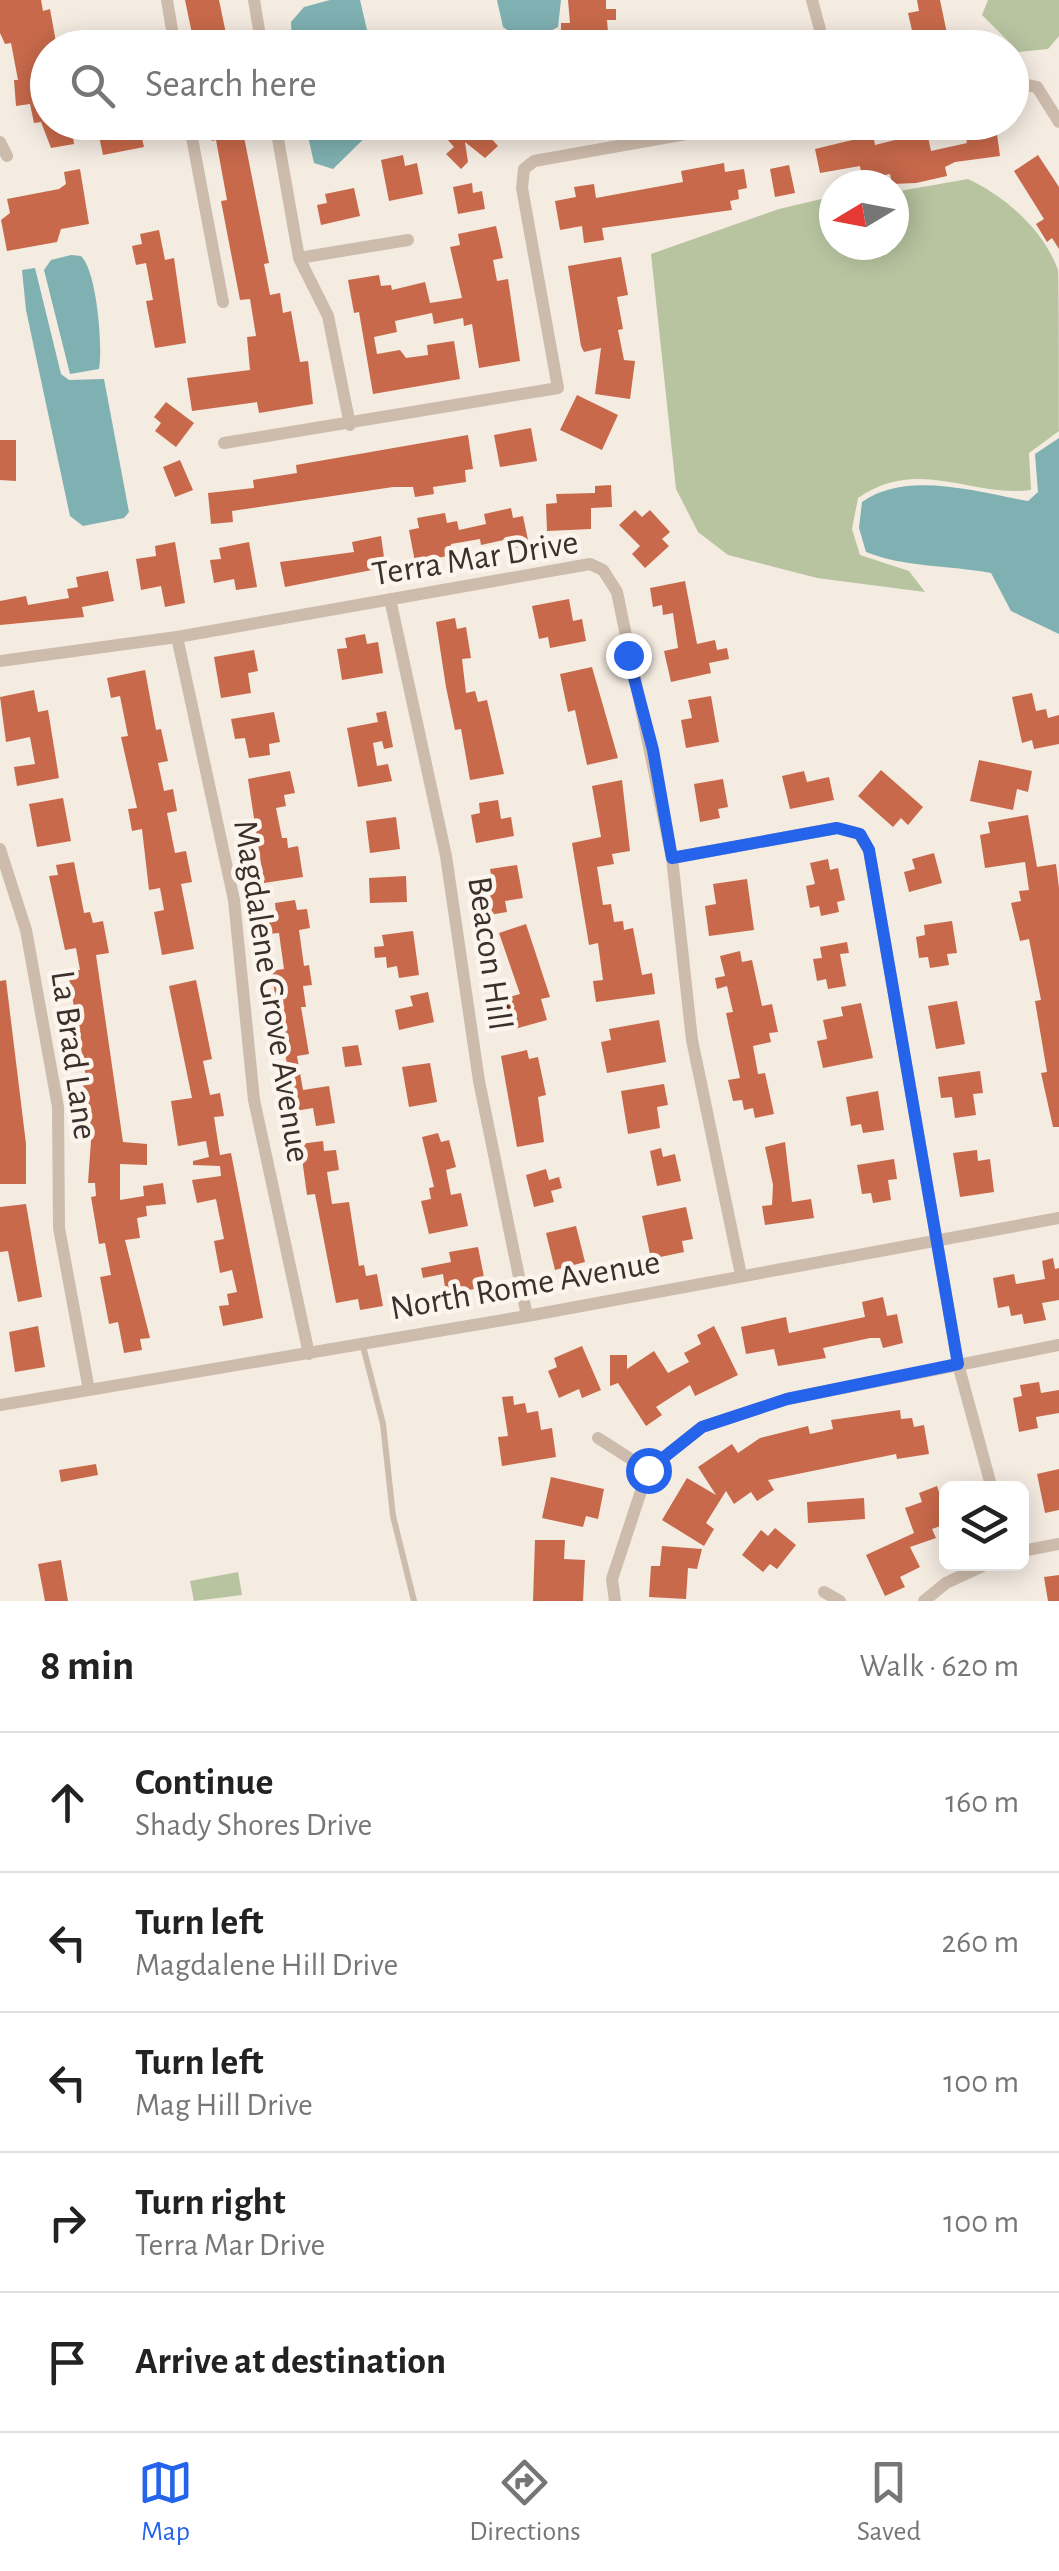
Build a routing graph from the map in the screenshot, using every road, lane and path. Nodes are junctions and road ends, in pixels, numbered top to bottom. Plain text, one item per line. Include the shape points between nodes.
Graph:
1 (167, 0) edge
2 (254, 0) edge
3 (812, 0) edge
4 (173, 30) edge
5 (259, 30) edge
6 (820, 30) edge
7 (1029, 85) edge
8 (1059, 122) edge
9 (193, 140) edge
10 (279, 140) edge
11 (652, 140) edge
12 (0, 142) edge
13 (8, 156) dead end
14 (408, 240) dead end
15 (300, 258) junction
16 (223, 302) dead end
17 (350, 425) junction
18 (224, 443) dead end
19 (390, 599) junction
20 (178, 637) junction
21 (0, 662) edge
22 (0, 849) edge
23 (672, 858) junction
24 (1059, 1218) edge
25 (937, 1241) junction
26 (741, 1275) junction
27 (526, 1316) junction
28 (362, 1344) junction
29 (1059, 1345) edge
30 (309, 1354) junction
31 (958, 1364) junction
32 (89, 1390) junction
33 (0, 1404) edge
34 (598, 1438) dead end
35 (648, 1470) junction
36 (990, 1481) edge
37 (1059, 1544) edge
38 (1029, 1550) edge
39 (972, 1571) edge
40 (824, 1592) dead end
41 (414, 1601) edge
42 (615, 1601) edge
43 (840, 1601) edge
44 (924, 1601) edge

1 - 4 street
2 - 5 street
3 - 6 street
7 - 8 street via 1037,87
9 - 16 street
10 - 15 street
11 - 17 street via 524,168 522,188 558,388
12 - 13 street
14 - 15 street
15 - 17 street via 328,316
17 - 18 street
19 - 20 street, Terra Mar Drive
19 - 23 street, Terra Mar Drive via 590,564 603,570 617,592
19 - 27 street, Beacon Hill via 446,856 479,1081
20 - 21 street, Terra Mar Drive
20 - 30 street, Magdalene Grove Avenue via 234,900 254,1100
22 - 32 street, La Brad Lane via 26,930 58,1107 59,1228
23 - 25 street via 837,828 860,834 869,850
23 - 26 street, Terra Mar Drive via 692,1040
24 - 25 street, North Rome Avenue
25 - 26 street, North Rome Avenue
25 - 31 street
26 - 27 street, North Rome Avenue
27 - 28 street, North Rome Avenue
28 - 30 street, North Rome Avenue
28 - 41 lane
29 - 31 street
30 - 32 street, North Rome Avenue
31 - 35 street via 787,1399 702,1427
31 - 36 street
32 - 33 street, North Rome Avenue
34 - 35 street
35 - 42 street via 612,1578
37 - 38 street
39 - 44 street
40 - 43 street

